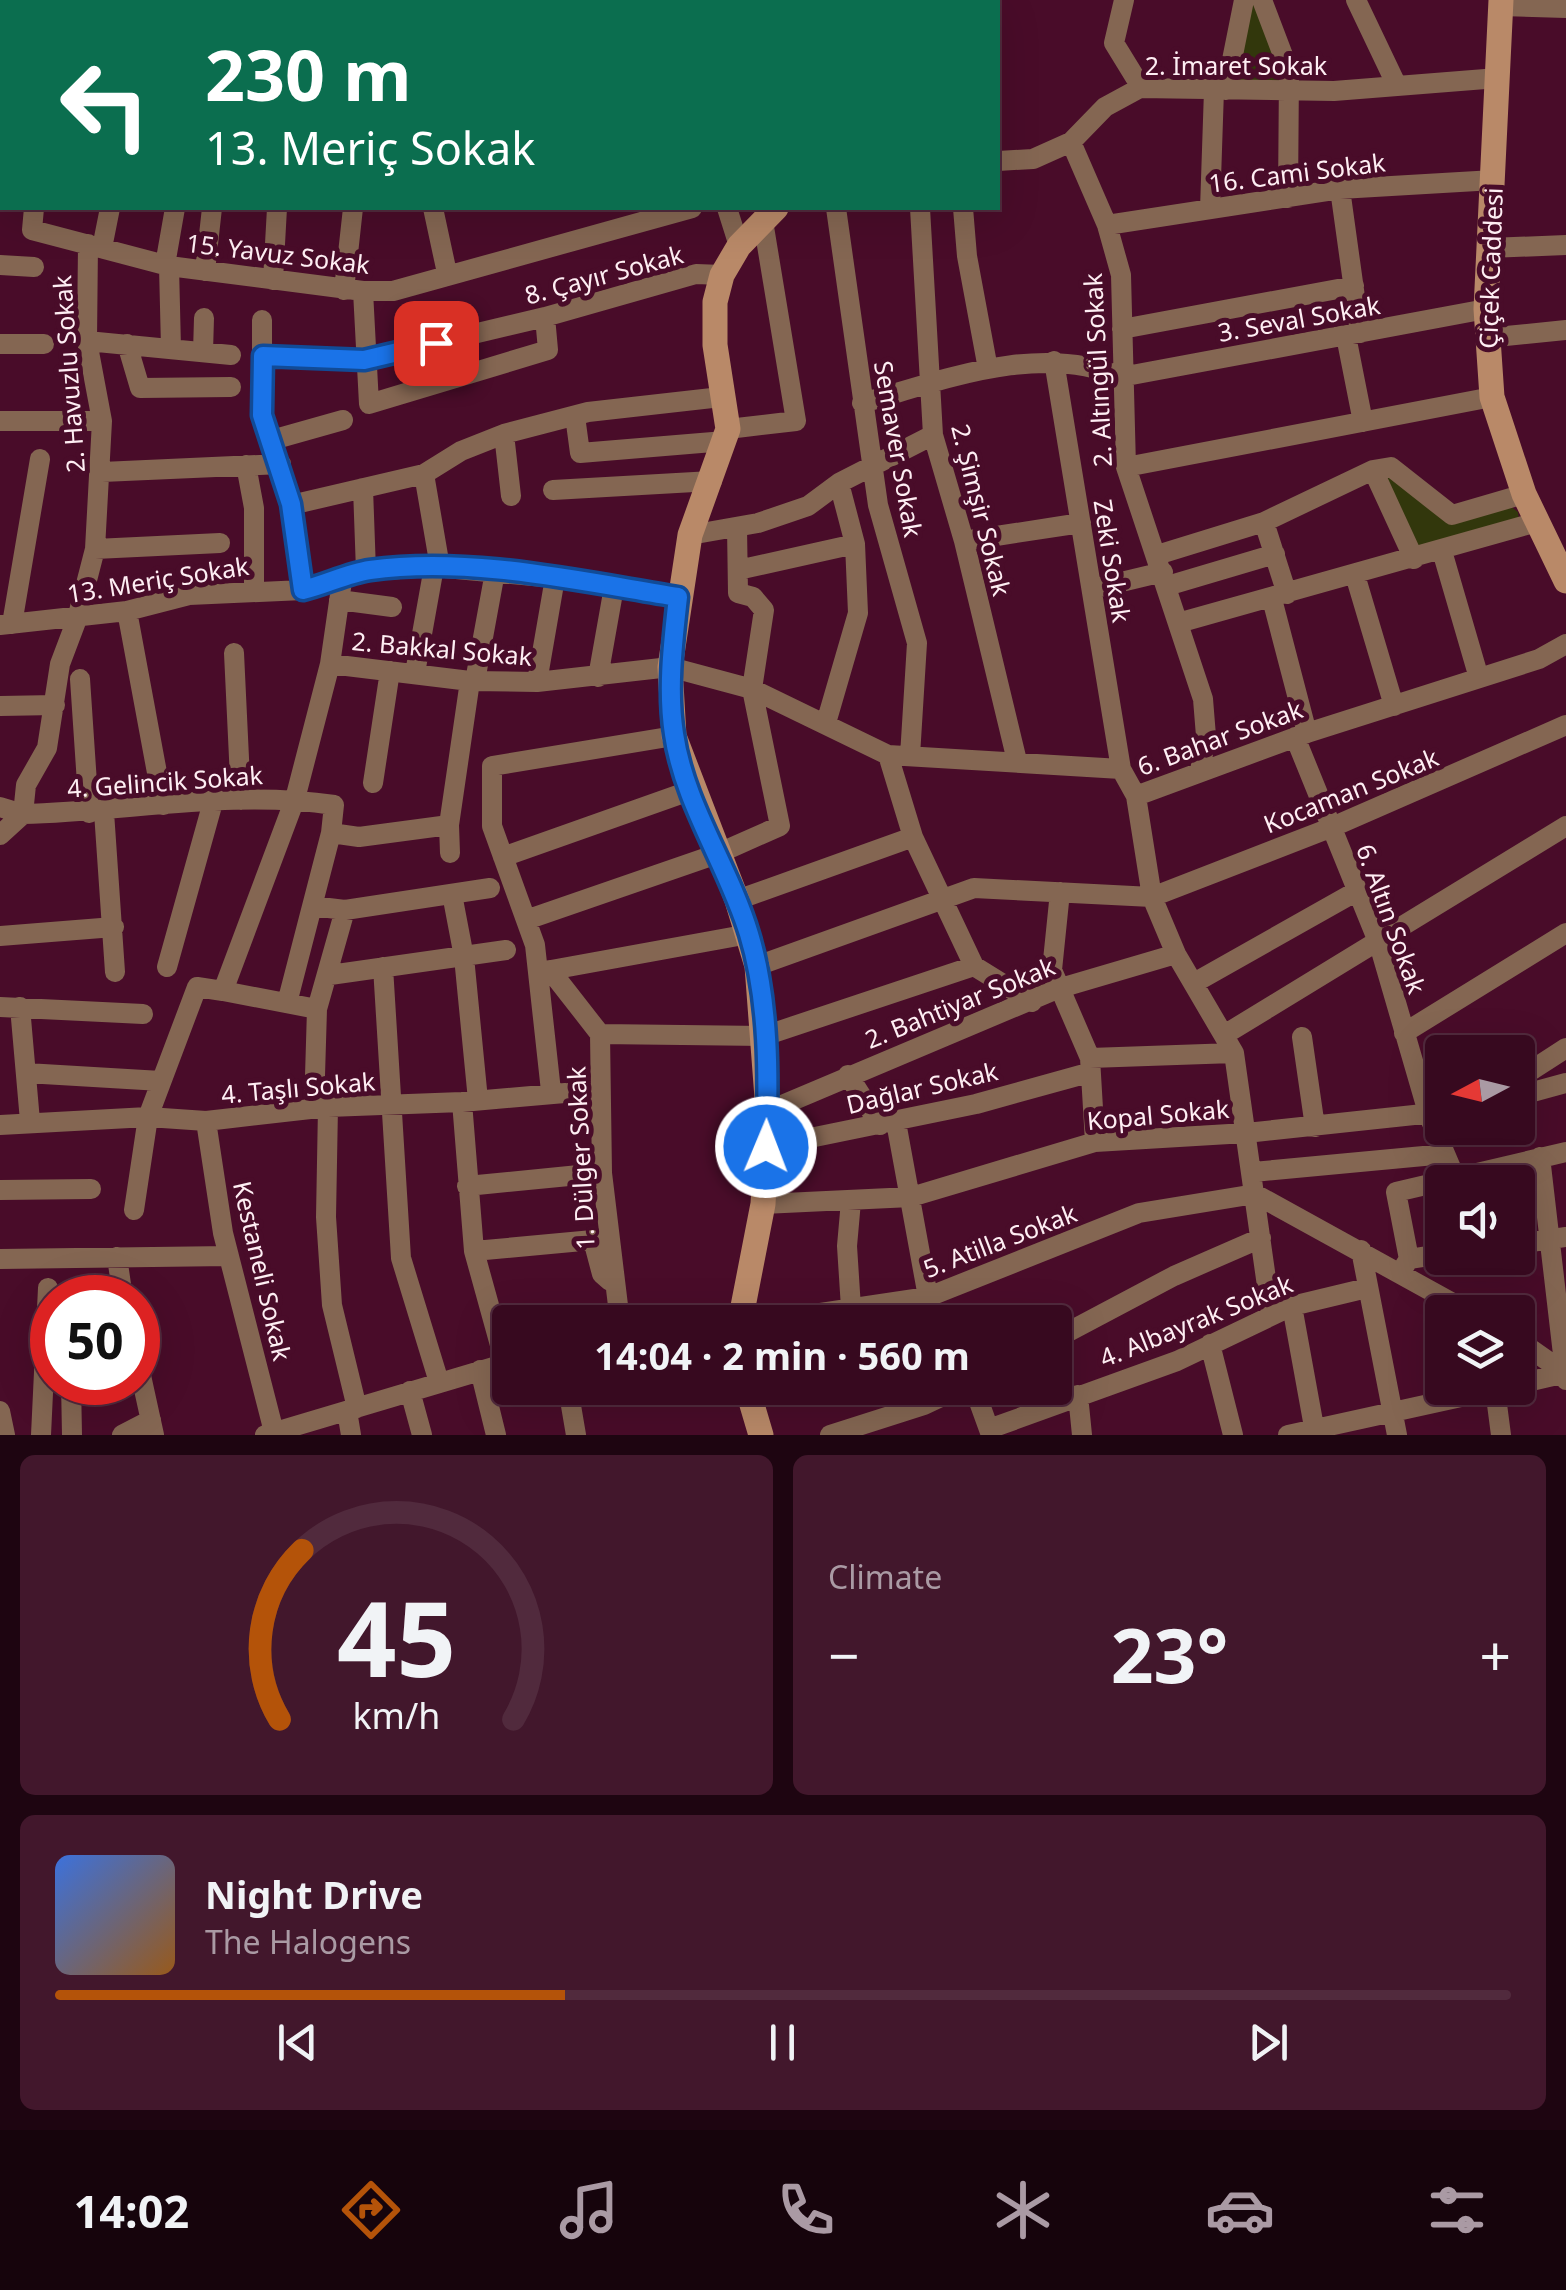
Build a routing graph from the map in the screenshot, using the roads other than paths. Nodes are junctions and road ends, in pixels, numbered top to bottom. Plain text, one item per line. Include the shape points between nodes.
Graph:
1 (1124, 0) edge
2 (1244, 0) edge
3 (1262, 0) edge
4 (1356, 0) edge
5 (1501, 3) edge
6 (1566, 8) edge
7 (1498, 78) junction
8 (1397, 86) junction
9 (1141, 88) junction
10 (1220, 90) junction
11 (1290, 92) junction
12 (1070, 142) junction
13 (1000, 161) edge
14 (1494, 180) junction
15 (1340, 189) junction
16 (1288, 198) junction
17 (1210, 209) junction
18 (34, 210) edge
19 (109, 210) edge
20 (175, 210) edge
21 (212, 210) edge
22 (277, 210) edge
23 (353, 210) edge
24 (432, 210) edge
25 (684, 210) edge
26 (728, 210) edge
27 (836, 210) edge
28 (920, 210) edge
29 (964, 210) edge
30 (770, 214) edge
31 (1107, 224) junction
32 (1566, 245) edge
33 (95, 246) junction
34 (739, 246) junction
35 (1489, 248) junction
36 (0, 265) edge
37 (167, 265) junction
38 (34, 267) dead end
39 (205, 271) junction
40 (447, 272) junction
41 (722, 275) junction
42 (273, 280) junction
43 (1354, 286) junction
44 (353, 291) junction
45 (1486, 310) junction
46 (545, 317) junction
47 (204, 318) dead end
48 (262, 320) dead end
49 (1122, 329) junction
50 (1566, 330) edge
51 (1354, 334) junction
52 (1486, 338) junction
53 (87, 341) junction
54 (0, 344) edge
55 (44, 344) dead end
56 (127, 344) junction
57 (171, 348) junction
58 (203, 352) junction
59 (231, 355) dead end
60 (263, 356) junction
61 (364, 360) junction
62 (1054, 361) junction
63 (988, 369) junction
64 (1122, 377) junction
65 (928, 384) junction
66 (232, 387) dead end
67 (721, 397) junction
68 (1492, 397) junction
69 (862, 402) junction
70 (575, 416) junction
71 (342, 420) dead end
72 (0, 421) edge
73 (102, 422) junction
74 (1362, 422) junction
75 (504, 434) junction
76 (727, 435) junction
77 (933, 435) junction
78 (272, 440) junction
79 (40, 459) dead end
80 (281, 464) junction
81 (246, 465) junction
82 (872, 465) junction
83 (1126, 467) junction
84 (1372, 470) junction
85 (102, 472) junction
86 (424, 474) junction
87 (712, 480) junction
88 (839, 483) junction
89 (363, 488) junction
90 (553, 490) dead end
91 (1524, 494) junction
92 (511, 496) dead end
93 (291, 504) junction
94 (1452, 514) junction
95 (1264, 522) junction
96 (1537, 522) junction
97 (1081, 523) junction
98 (737, 527) junction
99 (690, 535) junction
100 (964, 541) junction
101 (220, 544) dead end
102 (855, 544) junction
103 (95, 549) junction
104 (1450, 549) junction
105 (1274, 554) junction
106 (1414, 558) junction
107 (437, 567) junction
108 (366, 570) junction
109 (738, 570) junction
110 (1162, 571) junction
111 (496, 572) junction
112 (1355, 575) junction
113 (556, 578) junction
114 (1566, 581) edge
115 (614, 587) junction
116 (254, 589) junction
117 (1092, 589) junction
118 (303, 590) junction
119 (340, 591) junction
120 (1280, 596) junction
121 (678, 597) junction
122 (392, 606) dead end
123 (127, 611) junction
124 (77, 619) junction
125 (1178, 624) junction
126 (6, 625) edge
127 (1566, 644) edge
128 (234, 652) dead end
129 (330, 664) junction
130 (670, 668) junction
131 (390, 670) junction
132 (415, 673) junction
133 (598, 678) junction
134 (1479, 678) junction
135 (80, 679) dead end
136 (472, 681) junction
137 (537, 682) junction
138 (752, 690) junction
139 (0, 706) edge
140 (55, 706) junction
141 (1394, 706) junction
142 (826, 724) junction
143 (1566, 725) edge
144 (1301, 735) junction
145 (674, 736) junction
146 (888, 755) junction
147 (910, 756) junction
148 (1017, 761) junction
149 (1121, 770) junction
150 (1200, 772) junction
151 (373, 783) dead end
152 (692, 790) junction
153 (1136, 796) junction
154 (295, 799) junction
155 (241, 800) junction
156 (213, 802) junction
157 (163, 805) junction
158 (0, 807) edge
159 (96, 812) junction
160 (23, 814) junction
161 (449, 825) junction
162 (1566, 826) edge
163 (1330, 828) junction
164 (331, 833) junction
165 (0, 835) edge
166 (914, 837) junction
167 (450, 853) dead end
168 (717, 854) junction
169 (503, 857) junction
170 (490, 888) dead end
171 (1060, 892) junction
172 (1357, 892) junction
173 (452, 894) junction
174 (1152, 897) junction
175 (737, 900) junction
176 (942, 900) junction
177 (312, 906) junction
178 (345, 910) junction
179 (526, 920) junction
180 (114, 928) junction
181 (1566, 933) edge
182 (749, 934) junction
183 (0, 936) edge
184 (1379, 944) junction
185 (506, 950) dead end
186 (1176, 954) junction
187 (464, 957) junction
188 (757, 966) junction
189 (974, 966) junction
190 (167, 967) dead end
191 (383, 968) junction
192 (545, 971) junction
193 (115, 972) dead end
194 (330, 975) junction
195 (1194, 984) junction
196 (1058, 989) junction
197 (222, 991) junction
198 (1032, 1002) junction
199 (287, 1003) junction
200 (10, 1007) edge
201 (317, 1009) junction
202 (142, 1014) dead end
203 (1404, 1033) junction
204 (600, 1034) junction
205 (764, 1036) junction
206 (1302, 1037) dead end
207 (1229, 1044) junction
208 (1566, 1048) edge
209 (1089, 1066) junction
210 (1535, 1068) edge
211 (26, 1073) junction
212 (848, 1076) junction
213 (161, 1081) junction
214 (1566, 1083) edge
215 (1425, 1086) edge
216 (599, 1090) junction
217 (551, 1091) junction
218 (1535, 1091) edge
219 (470, 1101) junction
220 (393, 1106) junction
221 (321, 1108) junction
222 (768, 1111) junction
223 (1425, 1115) edge
224 (148, 1117) junction
225 (206, 1121) junction
226 (30, 1122) junction
227 (888, 1123) junction
228 (0, 1125) edge
229 (1315, 1127) junction
230 (1246, 1133) junction
231 (1096, 1142) junction
232 (1443, 1145) edge
233 (766, 1147) junction
234 (1566, 1152) edge
235 (1445, 1154) junction
236 (1540, 1157) junction
237 (1450, 1165) edge
238 (1504, 1165) edge
239 (579, 1175) dead end
240 (1254, 1183) junction
241 (1425, 1184) edge
242 (467, 1186) junction
243 (91, 1188) dead end
244 (0, 1190) edge
245 (911, 1197) junction
246 (850, 1201) junction
247 (763, 1204) junction
248 (134, 1210) dead end
249 (1262, 1238) junction
250 (1558, 1238) edge
251 (1360, 1250) junction
252 (474, 1251) junction
253 (229, 1256) junction
254 (117, 1257) junction
255 (0, 1259) edge
256 (1425, 1259) edge
257 (1404, 1266) junction
258 (120, 1275) edge
259 (615, 1286) junction
260 (1561, 1286) edge
261 (1367, 1288) junction
262 (1445, 1295) edge
263 (928, 1297) junction
264 (618, 1305) edge
265 (743, 1305) edge
266 (851, 1305) edge
267 (872, 1305) edge
268 (932, 1305) edge
269 (1292, 1306) junction
270 (492, 1310) edge
271 (1271, 1314) junction
272 (1072, 1330) edge
273 (1210, 1344) junction
274 (1535, 1352) edge
275 (492, 1367) edge
276 (480, 1370) junction
277 (1566, 1375) edge
278 (1535, 1381) edge
279 (439, 1382) junction
280 (410, 1391) junction
281 (1078, 1395) junction
282 (1425, 1403) edge
283 (42, 1405) edge
284 (72, 1405) edge
285 (571, 1405) edge
286 (753, 1405) edge
287 (913, 1405) edge
288 (980, 1405) edge
289 (1500, 1405) edge
290 (352, 1409) junction
291 (1392, 1410) junction
292 (0, 1411) edge
293 (1314, 1427) junction
294 (152, 1428) edge
295 (1337, 1429) edge
296 (990, 1432) edge
297 (268, 1434) edge
298 (5, 1435) edge
299 (41, 1435) edge
300 (72, 1435) edge
301 (122, 1435) edge
302 (352, 1435) edge
303 (422, 1435) edge
304 (496, 1435) edge
305 (576, 1435) edge
306 (761, 1435) edge
307 (830, 1435) edge
308 (1082, 1435) edge
309 (1232, 1435) edge
310 (1288, 1435) edge
311 (1397, 1435) edge
312 (1502, 1435) edge

1 - 9 street via 1114,43
2 - 10 street
3 - 11 street via 1289,71
4 - 8 street
5 - 6 street
5 - 7 main road, Çiçek Caddesi
7 - 8 street, 2. İmaret Sokak
7 - 14 main road, Çiçek Caddesi
8 - 11 street, 2. İmaret Sokak
9 - 10 street, 2. İmaret Sokak
9 - 12 street, 2. İmaret Sokak via 1104,107
10 - 11 street, 2. İmaret Sokak
10 - 17 street
11 - 16 street
12 - 13 street, 2. İmaret Sokak via 1033,159
12 - 31 street, 2. Altıngül Sokak
14 - 15 street, 16. Cami Sokak
14 - 35 main road, Çiçek Caddesi
15 - 16 street, 16. Cami Sokak
15 - 43 street
16 - 17 street, 16. Cami Sokak
17 - 31 street, 16. Cami Sokak
18 - 33 street, 15. Yavuz Sokak via 32,230
19 - 33 street, 2. Havuzlu Sokak
20 - 37 street
21 - 39 street
22 - 42 street
23 - 44 street
24 - 40 street
25 - 40 street, 15. Yavuz Sokak
26 - 34 street
27 - 69 street, Semaver Sokak
28 - 65 street, 2. Şimşir Sokak
29 - 63 street
30 - 34 main road
30 - 76 street via 796,421
31 - 49 street, 2. Altıngül Sokak via 1120,276
32 - 35 street
33 - 37 street, 15. Yavuz Sokak
33 - 53 street, 2. Havuzlu Sokak
34 - 41 main road
35 - 45 main road, Çiçek Caddesi
36 - 38 street
37 - 39 street, 15. Yavuz Sokak
37 - 57 street
39 - 42 street, 15. Yavuz Sokak
40 - 44 street, 15. Yavuz Sokak via 394,291
41 - 46 street, 8. Çayır Sokak via 696,274
41 - 67 main road via 715,302
42 - 44 street, 15. Yavuz Sokak
43 - 49 street
43 - 51 street
44 - 61 street
45 - 51 street, 3. Seval Sokak
45 - 52 main road, Çiçek Caddesi
46 - 61 street, 8. Çayır Sokak
46 - 61 street via 548,350 370,404
47 - 58 street
48 - 60 street
49 - 64 street, 2. Altıngül Sokak
50 - 52 street
51 - 64 street, 3. Seval Sokak
51 - 74 street
52 - 68 main road, Çiçek Caddesi
53 - 56 street
53 - 73 street, 2. Havuzlu Sokak
54 - 55 street
56 - 57 street
56 - 66 street via 140,388
57 - 58 street
58 - 59 street
60 - 61 street, 8. Çayır Sokak
60 - 78 street via 262,415
62 - 63 street
62 - 64 street via 1093,365
62 - 97 street, Zeki Sokak
63 - 65 street
64 - 83 street, 2. Altıngül Sokak
65 - 69 street
65 - 77 street, 2. Şimşir Sokak
67 - 70 street
67 - 76 main road
68 - 74 street
68 - 91 main road, Çiçek Caddesi
69 - 82 street, Semaver Sokak
70 - 75 street
70 - 76 street via 580,454
71 - 78 street
72 - 73 street
73 - 85 street, 2. Havuzlu Sokak
74 - 83 street
75 - 86 street
75 - 92 street
76 - 87 main road
77 - 82 street
77 - 100 street, 2. Şimşir Sokak
78 - 80 street
79 - 126 street
80 - 81 street
80 - 93 street
81 - 85 street
81 - 116 street via 254,508
82 - 88 street
82 - 147 street, Semaver Sokak via 916,643
83 - 110 street, 2. Altıngül Sokak
84 - 94 street via 1390,467
84 - 95 street
84 - 106 street
85 - 103 street, 2. Havuzlu Sokak
86 - 89 street
86 - 107 street
87 - 90 street
87 - 99 main road
88 - 98 street via 808,506
88 - 102 street
89 - 93 street
89 - 108 street
91 - 94 street
91 - 96 main road, Çiçek Caddesi
93 - 118 street
94 - 104 street
95 - 105 street, 6. Altın Sokak
95 - 110 street
96 - 104 street
96 - 114 main road, Çiçek Caddesi
97 - 100 street
97 - 117 street, Zeki Sokak
98 - 99 street
98 - 109 street
99 - 121 main road
100 - 148 street, 2. Şimşir Sokak
101 - 103 street
102 - 109 street
102 - 142 street via 858,613
103 - 124 street, 2. Havuzlu Sokak
104 - 106 street
104 - 134 street
105 - 110 street
105 - 120 street, 6. Altın Sokak
106 - 112 street
107 - 108 street, 13. Meriç Sokak
107 - 111 street, 13. Meriç Sokak
107 - 132 street
108 - 119 street, 13. Meriç Sokak
109 - 138 street via 738,592 764,610
110 - 117 street
110 - 125 street, 2. Altıngül Sokak
111 - 113 street, 13. Meriç Sokak
111 - 136 street
112 - 120 street
112 - 141 street
113 - 115 street, 13. Meriç Sokak
113 - 137 street
115 - 121 street, 13. Meriç Sokak
115 - 133 street
116 - 118 street, 13. Meriç Sokak
116 - 123 street, 13. Meriç Sokak
117 - 149 street, Zeki Sokak
118 - 119 street, 13. Meriç Sokak
119 - 122 street
119 - 129 street
120 - 125 street
120 - 144 street, 6. Altın Sokak
121 - 130 main road
123 - 124 street, 13. Meriç Sokak
123 - 157 street
124 - 126 street, 13. Meriç Sokak
124 - 140 street, 2. Havuzlu Sokak via 60,664
125 - 150 street, 2. Altıngül Sokak via 1202,699 1206,736
127 - 134 street, 6. Bahar Sokak
128 - 155 street
129 - 131 street, 2. Bakkal Sokak
129 - 154 street
130 - 133 street, 2. Bakkal Sokak
130 - 138 street, 6. Bahar Sokak
130 - 145 main road
131 - 132 street, 2. Bakkal Sokak
131 - 151 street
132 - 136 street, 2. Bakkal Sokak
133 - 137 street, 2. Bakkal Sokak
134 - 141 street, 6. Bahar Sokak
135 - 159 street
136 - 137 street, 2. Bakkal Sokak
136 - 161 street
138 - 142 street, 6. Bahar Sokak
138 - 168 street via 780,826
139 - 140 street
140 - 160 street, 2. Havuzlu Sokak via 48,748 26,785
141 - 144 street, 6. Bahar Sokak
142 - 146 street, 6. Bahar Sokak
143 - 163 street, Kocaman Sokak
144 - 150 street, 6. Bahar Sokak
144 - 163 street, 6. Altın Sokak
145 - 152 main road
145 - 169 street via 492,766 492,826
146 - 147 street, 6. Bahar Sokak
146 - 166 street
147 - 148 street, 6. Bahar Sokak
148 - 149 street, 6. Bahar Sokak
149 - 153 street, 6. Bahar Sokak
150 - 153 street, 6. Bahar Sokak
152 - 168 main road
152 - 169 street
153 - 174 street
154 - 155 street, 4. Gelincik Sokak
154 - 164 street, 4. Gelincik Sokak via 334,805
154 - 197 street
155 - 156 street, 4. Gelincik Sokak
156 - 157 street, 4. Gelincik Sokak
156 - 190 street
157 - 159 street, 4. Gelincik Sokak
158 - 160 street, 4. Gelincik Sokak
159 - 160 street, 4. Gelincik Sokak
159 - 180 street
160 - 165 street
161 - 164 street via 359,837
161 - 167 street
162 - 184 street
163 - 172 street, 6. Altın Sokak
163 - 174 street, Kocaman Sokak
164 - 177 street
166 - 175 street
166 - 176 street
168 - 175 main road
168 - 179 street
169 - 179 street
170 - 173 street
171 - 174 street
171 - 176 street via 974,888
171 - 196 street via 1052,970
172 - 184 street, 6. Altın Sokak
172 - 195 street
173 - 178 street
173 - 187 street
174 - 186 street
175 - 182 main road
176 - 188 street
176 - 189 street
177 - 178 street
177 - 199 street
178 - 194 street
179 - 192 street
180 - 183 street
180 - 193 street
181 - 203 street
182 - 188 main road
182 - 192 street
184 - 203 street, 6. Altın Sokak
184 - 207 street
185 - 187 street
186 - 195 street
186 - 196 street, 2. Bahtiyar Sokak
187 - 191 street
187 - 219 street
188 - 205 main road
189 - 198 street
189 - 205 street, 1. Dülger Sokak
191 - 194 street
191 - 220 street
192 - 204 street
192 - 217 street
194 - 201 street
195 - 207 street
196 - 198 street, 2. Bahtiyar Sokak
196 - 209 street
197 - 199 street
197 - 213 street via 197,987
198 - 212 street, 2. Bahtiyar Sokak
199 - 201 street
200 - 202 street
200 - 211 street
201 - 221 street
203 - 215 street, 6. Altın Sokak
204 - 205 street, 1. Dülger Sokak
204 - 216 street, 1. Dülger Sokak
205 - 222 main road
206 - 229 street
207 - 209 street, Dağlar Sokak
207 - 230 street
208 - 210 street
209 - 227 street, Dağlar Sokak
209 - 231 street
211 - 213 street
211 - 226 street
212 - 222 street, 2. Bahtiyar Sokak
212 - 227 street
213 - 224 street
214 - 218 street
216 - 217 street, 4. Taşlı Sokak
216 - 259 street, 1. Dülger Sokak
217 - 219 street, 4. Taşlı Sokak
219 - 220 street, 4. Taşlı Sokak
219 - 242 street
220 - 221 street, 4. Taşlı Sokak
220 - 279 street via 401,1258
221 - 225 street, 4. Taşlı Sokak
221 - 290 street via 332,1305
222 - 233 main road
223 - 229 street, Kopal Sokak
224 - 225 street, 4. Taşlı Sokak
224 - 226 street, 4. Taşlı Sokak
224 - 248 street
225 - 253 street, Kestaneli Sokak
226 - 228 street, 4. Taşlı Sokak
227 - 233 street, Dağlar Sokak
227 - 245 street
229 - 230 street, Kopal Sokak
230 - 231 street, Kopal Sokak
230 - 240 street
231 - 245 street, Kopal Sokak
232 - 235 street, 6. Altın Sokak
233 - 247 main road
234 - 236 street
235 - 237 street, 6. Altın Sokak
235 - 240 street, 5. Atilla Sokak
236 - 238 street
236 - 250 street
239 - 242 street
240 - 249 street
240 - 251 street
240 - 263 street, 5. Atilla Sokak via 1138,1212
241 - 257 street via 1396,1192
242 - 252 street
243 - 244 street
245 - 246 street, Kopal Sokak
245 - 263 street
246 - 247 street, Kopal Sokak
246 - 266 street
247 - 265 main road
249 - 271 street
249 - 272 street
250 - 260 street
251 - 257 street
251 - 261 street
252 - 259 street via 592,1240 602,1274
252 - 270 street
253 - 254 street
253 - 297 street, Kestaneli Sokak
254 - 255 street
254 - 258 street
256 - 257 street
257 - 262 street
259 - 264 street, 1. Dülger Sokak
260 - 277 street
261 - 269 street, 4. Albayrak Sokak
261 - 291 street
263 - 267 street, 5. Atilla Sokak
263 - 268 street
269 - 271 street, 4. Albayrak Sokak
269 - 293 street
271 - 273 street, 4. Albayrak Sokak
273 - 281 street, 4. Albayrak Sokak
273 - 309 street
274 - 277 street
275 - 276 street
276 - 279 street
276 - 304 street
277 - 278 street
279 - 280 street
280 - 290 street
280 - 303 street
281 - 296 street, 4. Albayrak Sokak
281 - 308 street
282 - 291 street
283 - 299 street
284 - 300 street
285 - 305 street
286 - 306 main road
287 - 307 street
288 - 296 street
289 - 312 street
290 - 297 street
290 - 302 street
291 - 295 street
291 - 311 street
292 - 298 street
293 - 295 street
293 - 310 street
294 - 301 street

